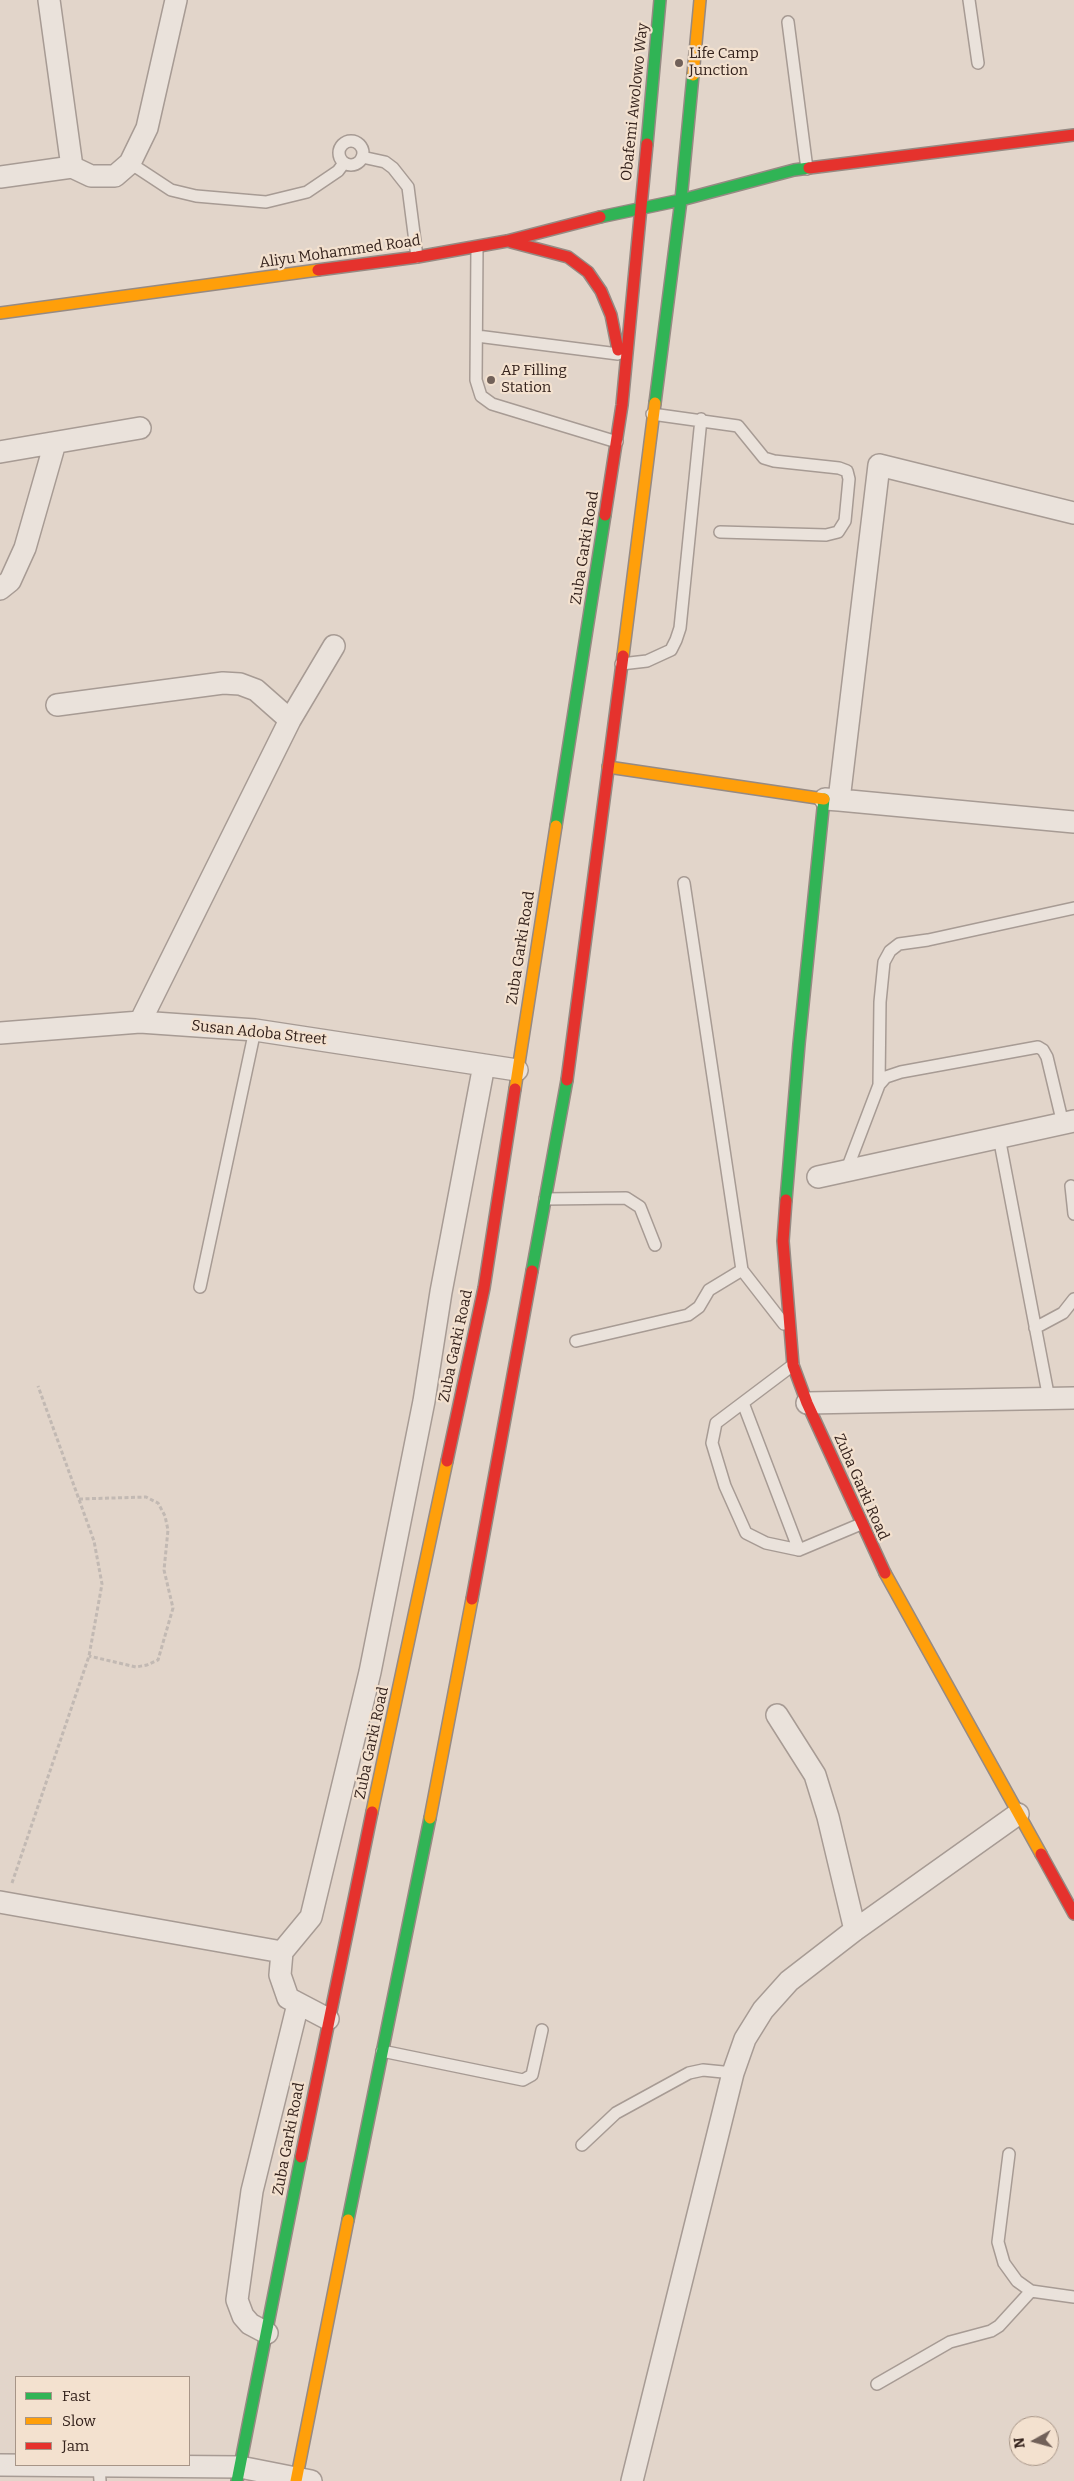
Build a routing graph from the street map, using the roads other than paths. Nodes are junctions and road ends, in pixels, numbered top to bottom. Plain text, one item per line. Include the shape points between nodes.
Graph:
1 (49, 0) edge
2 (176, 0) edge
3 (660, 0) edge
4 (700, 0) edge
5 (969, 0) edge
6 (788, 22) dead end
7 (978, 63) dead end
8 (1074, 135) edge
9 (362, 157) junction
10 (130, 163) junction
11 (344, 163) junction
12 (72, 167) junction
13 (807, 169) junction
14 (0, 177) edge
15 (681, 200) junction
16 (640, 207) junction
17 (507, 241) junction
18 (477, 247) junction
19 (417, 257) junction
20 (0, 313) edge
21 (477, 336) junction
22 (618, 354) junction
23 (622, 405) junction
24 (652, 414) junction
25 (702, 420) junction
26 (140, 428) dead end
27 (617, 442) junction
28 (55, 443) junction
29 (0, 452) edge
30 (1074, 513) edge
31 (720, 532) dead end
32 (0, 589) edge
33 (334, 646) dead end
34 (620, 665) junction
35 (57, 705) dead end
36 (290, 720) junction
37 (608, 767) junction
38 (832, 800) junction
39 (1074, 822) edge
40 (684, 883) dead end
41 (1074, 908) edge
42 (140, 1022) junction
43 (255, 1030) junction
44 (0, 1033) edge
45 (484, 1065) junction
46 (517, 1070) junction
47 (879, 1085) junction
48 (1069, 1122) edge
49 (999, 1137) junction
50 (847, 1170) junction
51 (818, 1177) dead end
52 (1071, 1186) dead end
53 (545, 1198) junction
54 (1074, 1214) edge
55 (654, 1245) dead end
56 (742, 1270) junction
57 (200, 1287) dead end
58 (1074, 1299) edge
59 (1035, 1328) junction
60 (791, 1334) junction
61 (576, 1341) dead end
62 (793, 1365) junction
63 (1048, 1398) junction
64 (1074, 1398) edge
65 (743, 1403) junction
66 (808, 1403) junction
67 (861, 1524) junction
68 (799, 1550) junction
69 (777, 1715) dead end
70 (1018, 1814) junction
71 (3, 1902) edge
72 (1074, 1914) edge
73 (855, 1930) junction
74 (282, 1952) junction
75 (298, 2004) junction
76 (328, 2019) junction
77 (542, 2030) dead end
78 (382, 2051) junction
79 (733, 2073) junction
80 (582, 2145) dead end
81 (1010, 2154) dead end
82 (1031, 2291) junction
83 (1074, 2297) edge
84 (267, 2333) junction
85 (876, 2384) dead end
86 (66, 2466) edge
87 (99, 2466) edge
88 (103, 2466) edge
89 (1, 2468) edge
90 (134, 2474) edge
91 (239, 2474) edge
92 (301, 2480) edge
93 (100, 2481) edge
94 (632, 2481) edge

1 - 12 street
2 - 10 street via 147,128
3 - 16 main road, Obafemi Awolowo Way
4 - 15 main road
5 - 7 lane
6 - 13 lane
8 - 13 main road, Aliyu Mohammed Road
9 - 11 lane via 355,165
9 - 11 lane via 360,146 350,142 340,147 340,159
9 - 19 lane via 385,162 394,168 408,187
10 - 11 lane via 171,190 196,196 266,202 307,192 338,171
10 - 12 street via 115,176 91,176
12 - 14 street
13 - 15 main road, Aliyu Mohammed Road
15 - 16 main road, Aliyu Mohammed Road
15 - 24 main road
16 - 17 main road, Aliyu Mohammed Road
16 - 23 main road, Zuba Garki Road
17 - 18 main road, Aliyu Mohammed Road
17 - 22 main road via 568,257 588,272 612,315
18 - 19 main road, Aliyu Mohammed Road
18 - 21 lane
19 - 20 main road, Aliyu Mohammed Road
21 - 22 lane
21 - 27 lane via 476,380 480,396 492,404
22 - 23 main road
23 - 27 main road, Zuba Garki Road
24 - 25 lane
24 - 34 main road
25 - 31 lane via 738,426 764,458 839,468 847,471 849,479 845,521 838,532 826,535
25 - 34 lane via 680,628 676,640 671,650 647,661
26 - 28 street
27 - 46 main road, Zuba Garki Road
28 - 29 street
28 - 32 street via 25,548 10,582
30 - 38 street via 880,465
33 - 36 street
34 - 37 main road
35 - 36 street via 223,683 240,684 256,690
36 - 42 street
37 - 38 main road
37 - 53 main road via 572,1050
38 - 39 street
38 - 60 main road, Zuba Garki Road via 799,1044 782,1241
40 - 56 lane
41 - 47 lane via 899,944 890,951 884,962 880,1002
42 - 43 street, Susan Adoba Street
42 - 44 street, Susan Adoba Street
43 - 45 street, Susan Adoba Street
43 - 57 lane
45 - 46 street, Susan Adoba Street
45 - 74 street via 442,1283 424,1402 370,1672 311,1917
46 - 76 main road, Zuba Garki Road via 484,1288
47 - 48 lane via 886,1077 901,1072 1038,1047 1046,1057
47 - 50 lane
48 - 49 street
49 - 50 street
49 - 59 lane
50 - 51 street
52 - 54 lane
53 - 55 lane via 626,1198 640,1207
53 - 78 main road via 452,1706
56 - 60 lane
56 - 61 lane via 709,1290 699,1307 688,1315
58 - 59 lane via 1063,1313
59 - 63 lane
60 - 62 main road, Zuba Garki Road
62 - 65 lane
62 - 66 main road, Zuba Garki Road
63 - 64 street
63 - 66 street
65 - 68 lane
65 - 68 lane via 716,1423 712,1442 725,1486 746,1533 766,1543
66 - 67 main road, Zuba Garki Road
67 - 68 lane
67 - 70 main road, Zuba Garki Road
69 - 73 street via 815,1775
70 - 72 main road, Zuba Garki Road
70 - 73 street
71 - 74 street
73 - 79 street via 788,1981 763,2010 745,2039
74 - 75 street via 280,1975 288,1998
75 - 76 street
75 - 84 street via 252,2191 237,2300 240,2311 250,2324
76 - 84 main road, Zuba Garki Road
77 - 78 lane via 532,2075 522,2080
78 - 92 main road
79 - 80 lane via 703,2070 689,2073 616,2113
79 - 94 street
81 - 82 lane via 998,2242 1004,2264 1017,2281
82 - 83 lane
82 - 85 lane via 991,2332 950,2342
84 - 91 main road, Zuba Garki Road
86 - 89 street
87 - 93 lane
88 - 90 street
90 - 91 street
91 - 92 street

